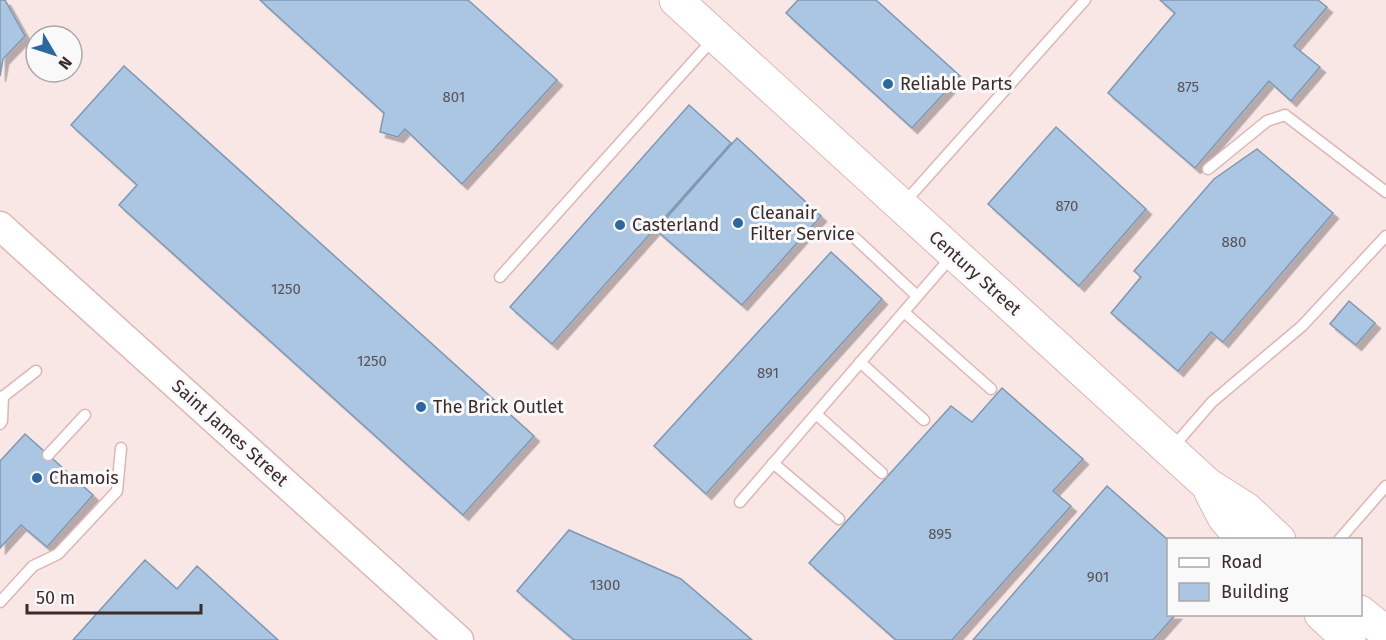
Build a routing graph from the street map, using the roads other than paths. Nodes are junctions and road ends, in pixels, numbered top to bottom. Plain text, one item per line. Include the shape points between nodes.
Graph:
1 (676, 0) edge
2 (1084, 0) edge
3 (716, 36) junction
4 (1208, 168) dead end
5 (1386, 192) edge
6 (902, 206) junction
7 (0, 226) edge
8 (1386, 236) edge
9 (855, 238) dead end
10 (955, 254) junction
11 (500, 278) dead end
12 (917, 296) junction
13 (904, 312) junction
14 (860, 362) junction
15 (36, 371) dead end
16 (991, 389) dead end
17 (2, 398) edge
18 (816, 414) junction
19 (84, 415) dead end
20 (924, 420) dead end
21 (0, 424) edge
22 (121, 448) dead end
23 (1170, 450) junction
24 (48, 455) dead end
25 (773, 463) junction
26 (882, 473) dead end
27 (1208, 485) junction
28 (1386, 486) edge
29 (740, 502) dead end
30 (839, 519) dead end
31 (1241, 538) edge
32 (1277, 538) edge
33 (1341, 538) edge
34 (0, 602) edge
35 (1362, 614) edge
36 (1322, 616) edge
37 (1386, 633) edge
38 (459, 640) edge
39 (1349, 640) edge

1 - 3 main road, Century Street
2 - 6 lane
3 - 6 main road, Century Street
3 - 11 lane
4 - 5 lane via 1267,122 1285,115
6 - 10 main road, Century Street
7 - 38 main road, Saint James Street
8 - 23 lane via 1302,326 1212,402
9 - 12 lane
10 - 12 lane
10 - 23 main road, Century Street
12 - 13 lane
13 - 14 lane
13 - 16 lane
14 - 18 lane
14 - 20 lane
15 - 17 lane
17 - 21 lane
18 - 25 lane
18 - 26 lane
19 - 24 lane
22 - 34 lane via 117,491 58,554 33,566
23 - 27 main road, Century Street
25 - 29 lane
25 - 30 lane
27 - 31 main road via 1224,517
27 - 32 main road, Century Street via 1246,509
28 - 33 lane
35 - 37 main road
36 - 39 main road

